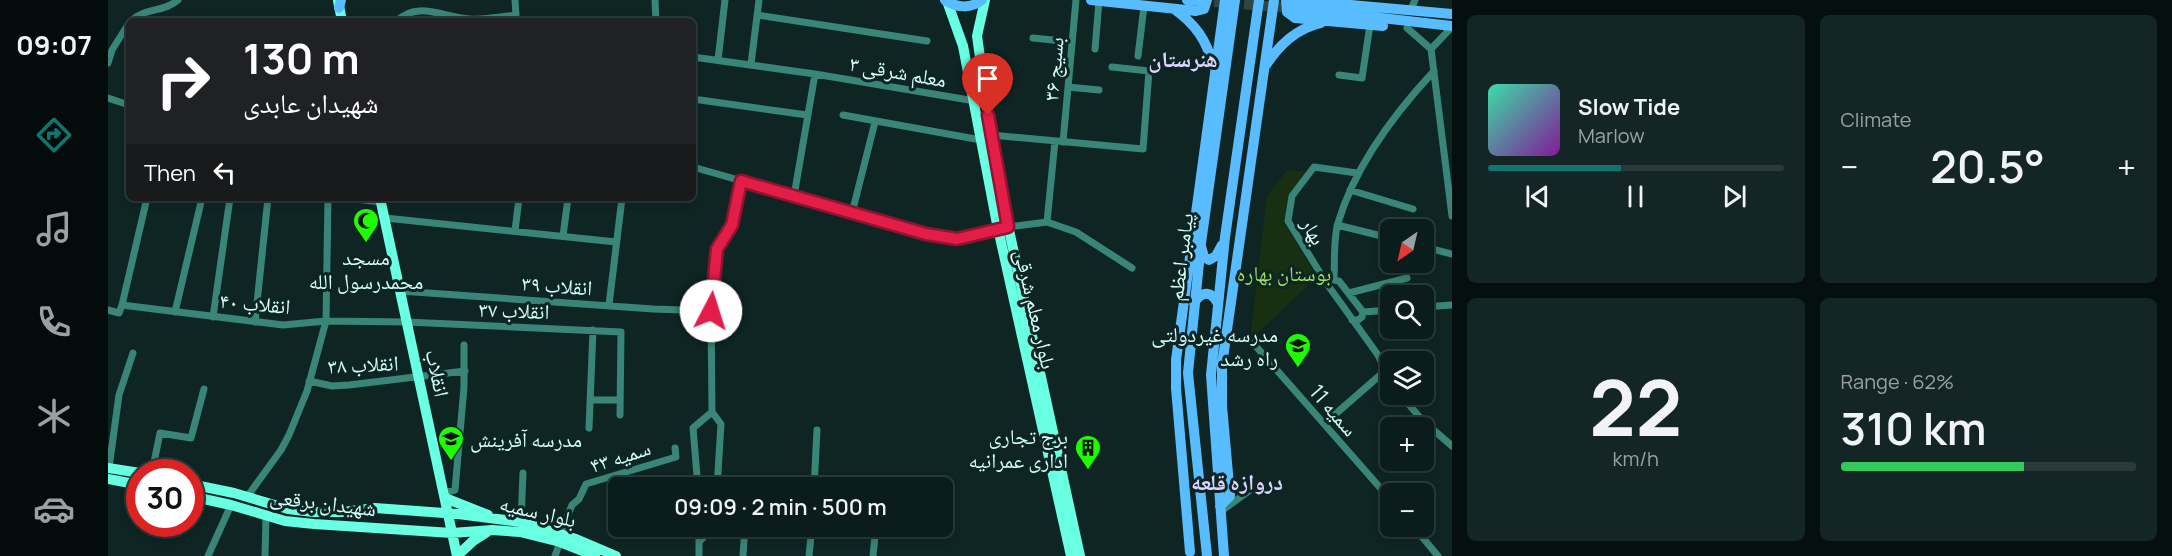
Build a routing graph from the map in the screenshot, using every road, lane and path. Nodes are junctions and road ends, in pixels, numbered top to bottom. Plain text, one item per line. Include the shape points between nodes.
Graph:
1 (178, 0) edge
2 (515, 0) edge
3 (655, 0) edge
4 (725, 0) edge
5 (759, 0) edge
6 (984, 0) edge
7 (1076, 0) edge
8 (1095, 0) edge
9 (1187, 0) edge
10 (1207, 0) edge
11 (1225, 0) edge
12 (1235, 0) edge
13 (1259, 0) edge
14 (1274, 0) edge
15 (1369, 0) edge
16 (946, 1) edge
17 (1199, 1) edge
18 (339, 3) edge
19 (1292, 3) edge
20 (1144, 6) junction
21 (1414, 6) edge
22 (1174, 9) junction
23 (757, 15) junction
24 (1452, 15) edge
25 (136, 18) edge
26 (342, 18) edge
27 (400, 18) edge
28 (461, 18) edge
29 (504, 18) edge
30 (656, 18) edge
31 (1331, 21) junction
32 (1370, 25) junction
33 (1410, 25) junction
34 (1452, 26) edge
35 (126, 28) edge
36 (1033, 38) dead end
37 (927, 41) dead end
38 (1072, 42) junction
39 (1095, 49) dead end
40 (1431, 49) junction
41 (1138, 56) dead end
42 (696, 57) edge
43 (718, 60) junction
44 (108, 63) edge
45 (751, 64) junction
46 (1112, 67) dead end
47 (1264, 68) junction
48 (1434, 71) junction
49 (1215, 73) junction
50 (815, 74) junction
51 (1339, 75) dead end
52 (1068, 87) junction
53 (1099, 90) dead end
54 (108, 98) edge
55 (696, 99) edge
56 (975, 100) junction
57 (126, 104) edge
58 (807, 115) junction
59 (843, 116) dead end
60 (875, 122) junction
61 (992, 135) junction
62 (981, 140) junction
63 (1054, 141) junction
64 (1063, 142) junction
65 (696, 168) edge
66 (1357, 173) junction
67 (741, 181) junction
68 (1450, 182) edge
69 (1350, 190) junction
70 (794, 196) junction
71 (146, 201) edge
72 (201, 201) edge
73 (230, 201) edge
74 (268, 201) edge
75 (328, 201) edge
76 (380, 201) edge
77 (519, 201) edge
78 (568, 201) edge
79 (622, 201) edge
80 (1413, 209) dead end
81 (852, 213) junction
82 (1452, 216) edge
83 (384, 218) junction
84 (1047, 222) junction
85 (1337, 225) junction
86 (1003, 228) junction
87 (515, 231) junction
88 (563, 236) junction
89 (1380, 236) edge
90 (1225, 237) junction
91 (616, 242) junction
92 (1201, 243) junction
93 (1434, 250) edge
94 (1452, 254) edge
95 (1132, 268) dead end
96 (1334, 278) junction
97 (1407, 278) dead end
98 (1327, 284) junction
99 (400, 291) junction
100 (1349, 293) junction
101 (1194, 303) junction
102 (1218, 304) junction
103 (122, 305) junction
104 (609, 305) junction
105 (1452, 305) edge
106 (1434, 306) edge
107 (108, 310) edge
108 (711, 311) junction
109 (1380, 311) edge
110 (175, 312) junction
111 (1363, 312) junction
112 (213, 317) junction
113 (1352, 320) junction
114 (326, 321) junction
115 (255, 322) junction
116 (407, 322) junction
117 (592, 330) junction
118 (1253, 343) dead end
119 (464, 345) dead end
120 (133, 353) dead end
121 (1380, 359) edge
122 (465, 371) junction
123 (1380, 375) edge
124 (419, 378) junction
125 (309, 381) junction
126 (204, 389) dead end
127 (590, 400) junction
128 (620, 400) junction
129 (1409, 405) edge
130 (712, 412) junction
131 (620, 415) dead end
132 (1324, 424) junction
133 (589, 428) dead end
134 (817, 429) dead end
135 (1452, 446) edge
136 (675, 448) dead end
137 (155, 459) edge
138 (108, 472) edge
139 (126, 473) edge
140 (523, 473) dead end
141 (697, 477) edge
142 (718, 477) edge
143 (815, 477) edge
144 (126, 479) edge
145 (1260, 483) dead end
146 (204, 487) edge
147 (1380, 488) edge
148 (234, 493) junction
149 (444, 496) junction
150 (248, 497) junction
151 (204, 499) edge
152 (231, 505) junction
153 (1220, 509) junction
154 (448, 514) junction
155 (266, 516) junction
156 (473, 517) junction
157 (502, 520) junction
158 (521, 522) junction
159 (1204, 527) junction
160 (492, 530) junction
161 (473, 531) junction
162 (452, 533) junction
163 (699, 537) edge
164 (704, 537) edge
165 (744, 537) edge
166 (811, 537) edge
167 (875, 537) edge
168 (1422, 537) edge
169 (560, 538) junction
170 (699, 542) junction
171 (1190, 554) edge
172 (208, 556) edge
173 (265, 556) edge
174 (457, 556) edge
175 (555, 556) edge
176 (595, 556) edge
177 (616, 556) edge
178 (699, 556) edge
179 (743, 556) edge
180 (809, 556) edge
181 (873, 556) edge
182 (1071, 556) edge
183 (1080, 556) edge
184 (1207, 556) edge
185 (1224, 556) edge
186 (1438, 556) edge

1 - 25 street
2 - 29 street via 516,15
3 - 30 street
4 - 43 street
5 - 23 street
6 - 16 main road via 961,7
6 - 61 main road, بلوار معلم شرقی via 977,36
7 - 38 street, بسیج ۳۶
8 - 20 main road
8 - 39 street
9 - 17 main road
10 - 22 main road via 1202,11
11 - 49 main road
12 - 92 main road, پیامبر اعظم
13 - 90 main road, پیامبر اعظم
14 - 47 main road
15 - 21 main road
16 - 56 main road, بلوار معلم شرقی via 963,46
18 - 26 main road
19 - 21 main road
19 - 31 main road via 1285,7 1295,18
19 - 33 main road
20 - 22 main road
20 - 41 street
21 - 24 main road
22 - 49 main road via 1198,31 1209,50
23 - 37 street
23 - 45 street
27 - 28 street via 423,10
31 - 32 main road
31 - 47 main road via 1296,33
32 - 33 main road
32 - 51 street via 1362,78
33 - 34 main road
33 - 40 street
34 - 40 street
35 - 44 street
36 - 38 street
38 - 52 street, بسیج ۳۶
40 - 48 street
42 - 43 street, معلم شرقی ۳
43 - 45 street, معلم شرقی ۳
45 - 50 street, معلم شرقی ۳
46 - 64 street via 1149,71 1143,149
47 - 153 main road via 1222,365 1230,496
48 - 66 street
48 - 68 street
49 - 171 main road via 1176,360
50 - 56 street, معلم شرقی ۳
50 - 58 street
52 - 53 street
52 - 64 street, بسیج ۳۶
54 - 57 street
55 - 58 street
56 - 62 main road, بلوار معلم شرقی
58 - 70 street
59 - 60 street
60 - 62 street
60 - 81 street
61 - 63 street
61 - 86 main road, بلوار معلم شرقی
62 - 86 main road, بلوار معلم شرقی
63 - 64 street
63 - 84 street
65 - 67 street
66 - 69 street
66 - 98 street, بهار via 1314,168 1292,196 1288,221
67 - 70 street
67 - 108 street via 732,225 717,249
68 - 82 street
69 - 80 street
69 - 85 street
70 - 81 street
71 - 103 street
72 - 110 street
73 - 112 street
74 - 115 street
75 - 114 street
76 - 83 main road, انقلاب
77 - 87 street
78 - 88 street
79 - 91 street
81 - 86 street via 957,239
83 - 87 street
83 - 99 main road, انقلاب
84 - 86 street
84 - 95 street via 1076,232
85 - 89 street
85 - 96 street
86 - 182 main road, بلوار معلم شرقی
86 - 183 main road, بلوار معلم شرقی
87 - 88 street
88 - 91 street
90 - 92 main road via 1212,260 1204,257
90 - 102 main road, پیامبر اعظم
91 - 104 street
92 - 101 main road, پیامبر اعظم
93 - 94 street
96 - 98 street
96 - 100 street
97 - 100 street
98 - 113 street
99 - 104 street, انقلاب ۳۹
99 - 116 main road, انقلاب
100 - 111 street
101 - 102 main road via 1200,295 1209,293
101 - 159 main road, پیامبر اعظم via 1188,373
102 - 153 main road, پیامبر اعظم via 1211,375
103 - 107 street, انقلاب ۴۰ via 119,313
103 - 110 street, انقلاب ۴۰
104 - 108 street, انقلاب ۳۹
105 - 106 street
108 - 130 street
109 - 111 street
110 - 112 street, انقلاب ۴۰
111 - 113 street via 1358,320
112 - 115 street, انقلاب ۴۰
113 - 121 street
114 - 115 street, انقلاب ۴۰ via 283,325
114 - 116 street, انقلاب ۴۰
114 - 125 street
116 - 117 street, انقلاب ۳۷
116 - 124 main road, انقلاب
117 - 127 street
117 - 128 street, انقلاب ۳۷ via 621,332
118 - 132 street, سمیه 11
119 - 122 street
120 - 138 street via 119,395
122 - 124 street, انقلاب ۳۸
122 - 149 street via 455,490
123 - 132 street
124 - 125 street, انقلاب ۳۸ via 332,386
124 - 149 main road, انقلاب
125 - 150 street via 289,435
126 - 137 street via 191,438 160,432
127 - 128 street
127 - 133 street
128 - 131 street
129 - 135 street
130 - 141 street via 693,428
130 - 142 street via 721,424
132 - 147 street, سمیه 11
134 - 143 street
136 - 169 street, سمیه ۴۳ via 676,457 586,484 572,505
138 - 139 main road
138 - 144 main road
140 - 158 street
145 - 153 street
146 - 148 main road, شهیدان برقعی
148 - 150 main road, شهیدان برقعی
148 - 152 main road
149 - 154 main road, انقلاب
149 - 157 main road
150 - 154 main road, شهیدان برقعی via 313,512 375,508
151 - 152 main road, شهیدان برقعی
152 - 155 main road, شهیدان برقعی
152 - 172 street
153 - 185 main road, پیامبر اعظم
154 - 156 main road, بلوار سمیه
154 - 162 main road, انقلاب
155 - 162 main road, شهیدان برقعی via 314,524
155 - 173 street
156 - 157 main road, بلوار سمیه
156 - 161 main road via 466,524
157 - 158 main road, بلوار سمیه
158 - 169 main road, بلوار سمیه
159 - 171 main road
159 - 184 main road, پیامبر اعظم
160 - 161 main road, بلوار سمیه
160 - 169 main road, بلوار سمیه
160 - 174 main road
161 - 162 main road, بلوار سمیه
162 - 174 main road, انقلاب
163 - 170 street
164 - 170 street
165 - 179 street
166 - 180 street
167 - 181 street
168 - 186 street
169 - 175 street
169 - 176 main road, بلوار سمیه
169 - 177 main road, بلوار سمیه
170 - 178 street

